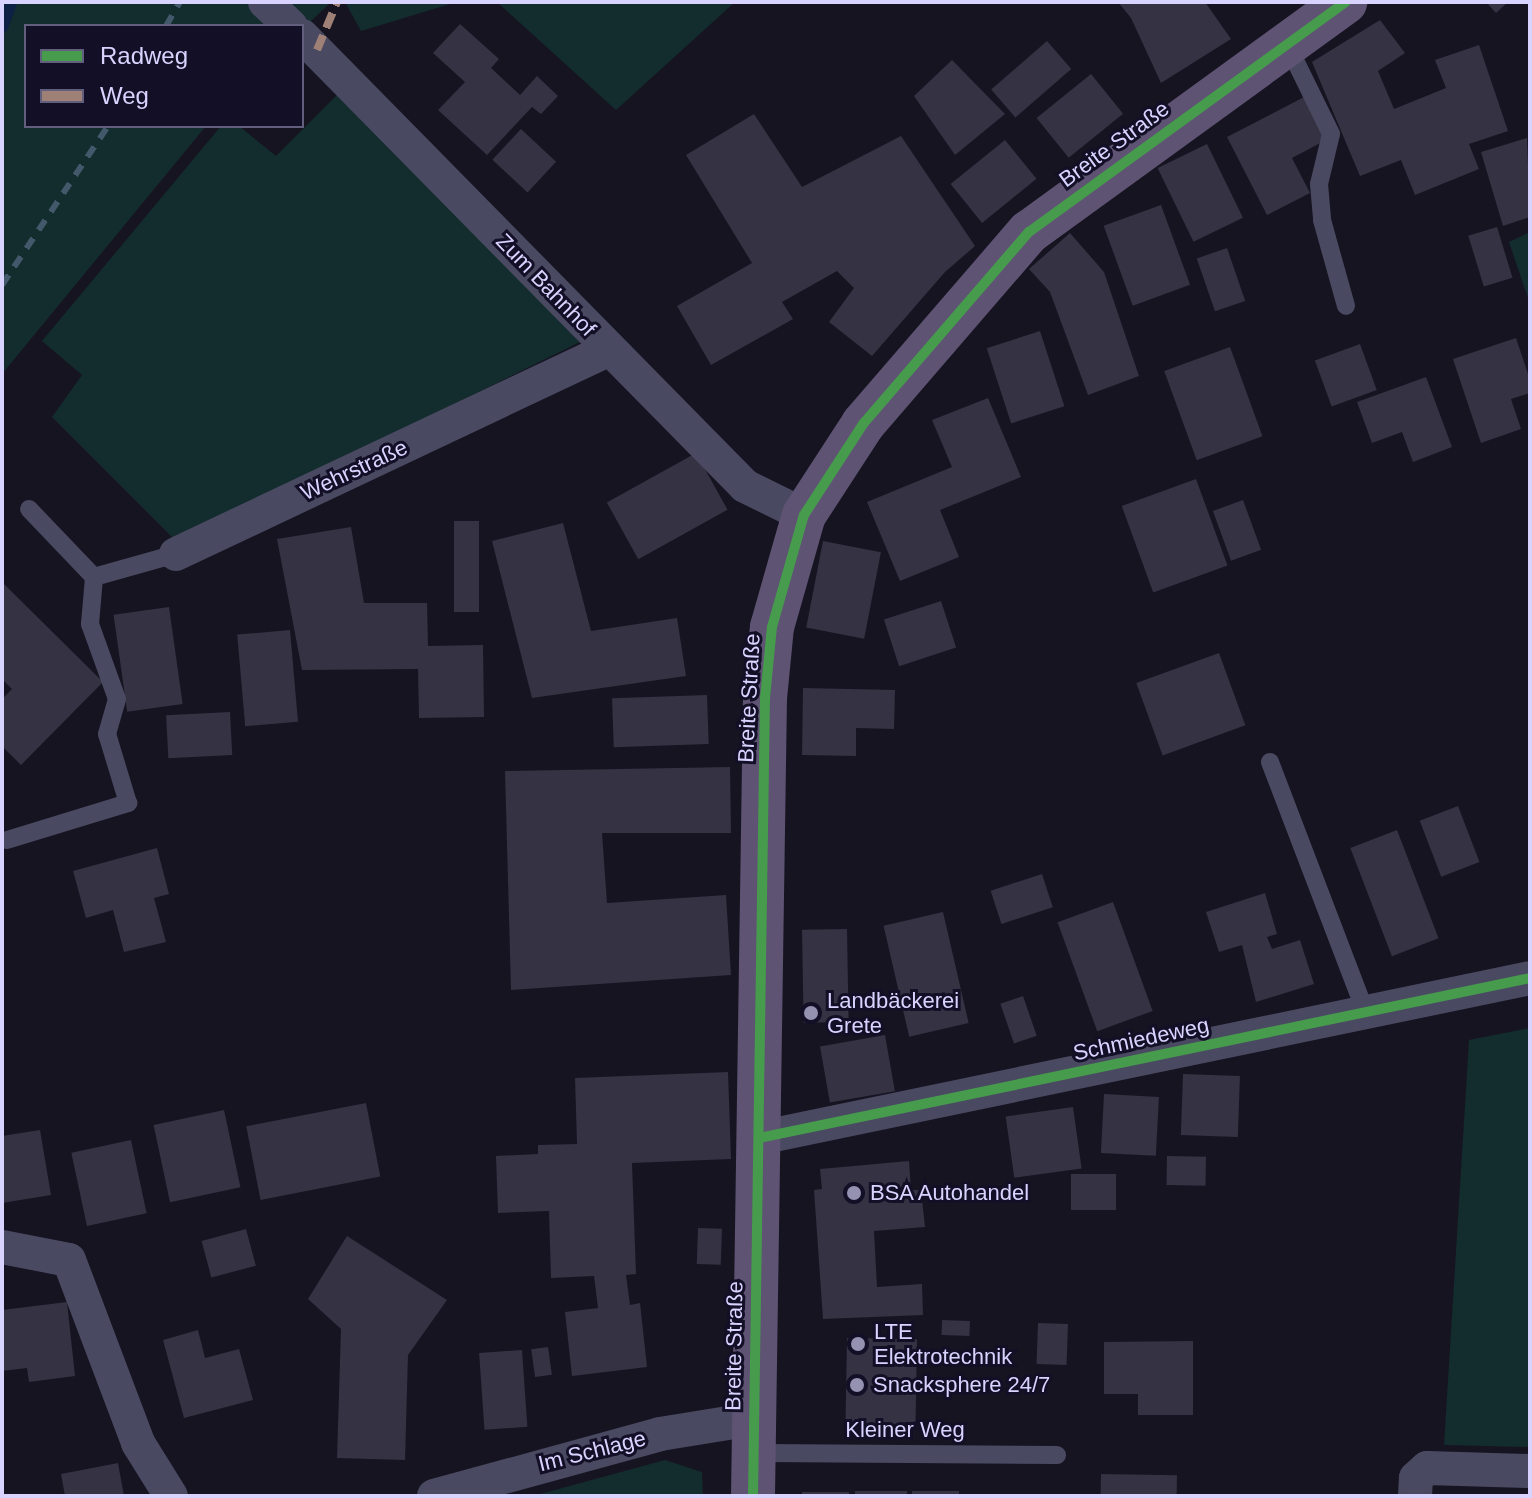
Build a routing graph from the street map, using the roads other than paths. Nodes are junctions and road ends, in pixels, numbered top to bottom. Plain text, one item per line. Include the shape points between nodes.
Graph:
1 (265, 2) edge
2 (1342, 3) edge
3 (289, 24) edge
4 (304, 38) edge
5 (1287, 44) junction
6 (1346, 306) dead end
7 (609, 349) junction
8 (29, 509) dead end
9 (804, 515) junction
10 (176, 554) joint
11 (94, 577) junction
12 (1270, 762) dead end
13 (7, 840) dead end
14 (1530, 978) edge
15 (1366, 1014) junction
16 (759, 1138) junction
17 (2, 1247) edge
18 (753, 1436) junction
19 (1057, 1455) dead end
20 (1530, 1471) edge
21 (171, 1496) edge
22 (434, 1496) edge
23 (753, 1496) edge
24 (1415, 1496) edge

1 - 3 street
2 - 5 main road, Breite Straße
4 - 7 street, Zum Bahnhof
5 - 6 lane via 1331,134 1319,184 1322,220
5 - 9 main road, Breite Straße via 1029,232 863,424
7 - 9 street, Zum Bahnhof via 745,486
7 - 10 street, Wehrstraße
8 - 11 lane
9 - 16 main road, Breite Straße via 772,627 765,698
10 - 11 lane, Wehrstraße
11 - 13 lane via 90,624 117,699 107,734 128,803
12 - 15 lane
14 - 15 street, Schmiedeweg
15 - 16 street, Schmiedeweg
16 - 18 main road, Breite Straße
17 - 21 street via 69,1260 138,1443
18 - 19 lane, Kleiner Weg
18 - 22 street, Im Schlage via 660,1434
18 - 23 main road, Breite Straße
20 - 24 street via 1427,1468 1416,1478

